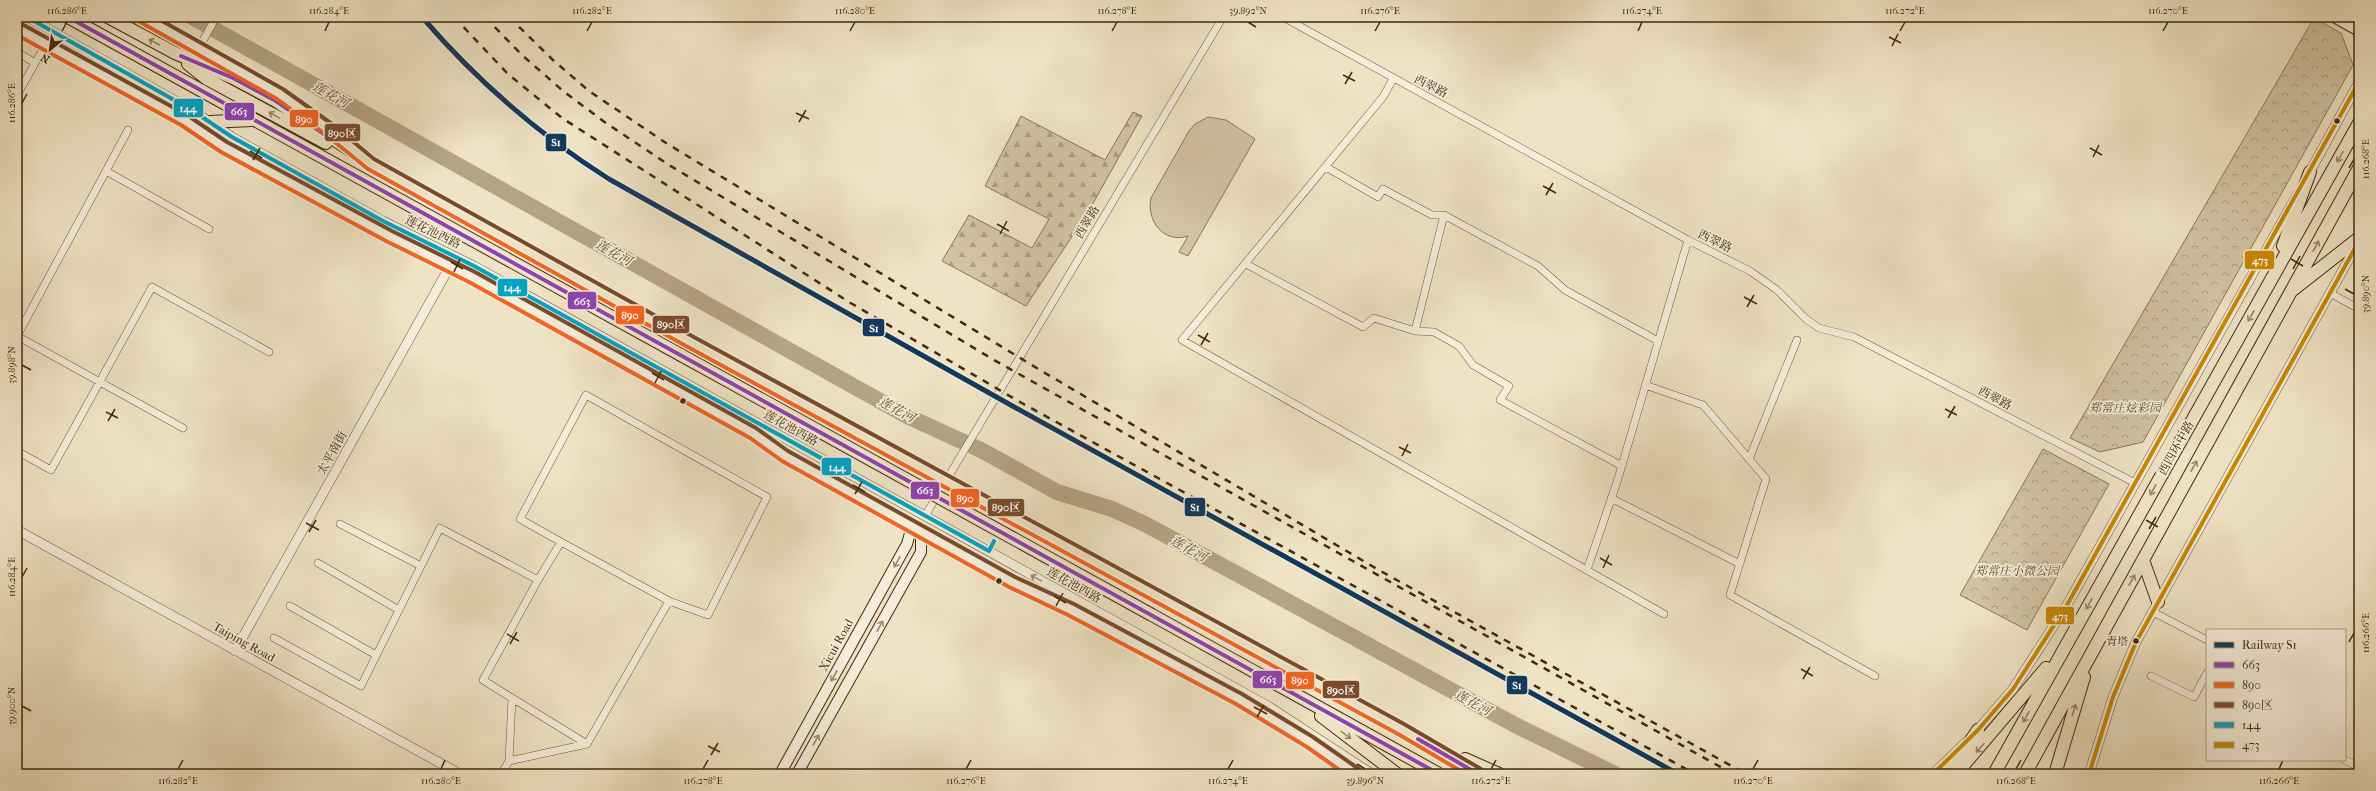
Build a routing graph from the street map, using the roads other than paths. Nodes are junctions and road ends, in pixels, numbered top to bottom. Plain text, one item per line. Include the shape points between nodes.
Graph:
1 (27, 17) edge
2 (68, 17) edge
3 (108, 17) edge
4 (143, 17) edge
5 (216, 17) edge
6 (1223, 17) edge
7 (1283, 17) edge
8 (2334, 17) edge
9 (17, 28) edge
10 (2359, 31) edge
11 (46, 44) junction
12 (199, 48) junction
13 (17, 52) edge
14 (35, 63) junction
15 (1393, 79) junction
16 (2359, 82) edge
17 (17, 95) edge
18 (252, 120) junction
19 (209, 122) junction
20 (2359, 123) edge
21 (128, 130) dead end
22 (203, 133) junction
23 (371, 164) junction
24 (1326, 167) junction
25 (2359, 168) edge
26 (106, 171) junction
27 (2310, 172) junction
28 (1444, 215) junction
29 (209, 229) dead end
30 (2359, 239) edge
31 (1688, 240) junction
32 (1246, 264) junction
33 (450, 266) junction
34 (2270, 282) junction
35 (2290, 293) junction
36 (2330, 293) junction
37 (2359, 309) edge
38 (1415, 331) junction
39 (17, 336) edge
40 (1797, 340) dead end
41 (1658, 341) junction
42 (269, 352) dead end
43 (99, 382) junction
44 (1645, 385) junction
45 (184, 428) dead end
46 (17, 451) edge
47 (1749, 459) junction
48 (1622, 466) junction
49 (2135, 483) junction
50 (1611, 498) junction
51 (925, 516) junction
52 (340, 524) dead end
53 (912, 526) junction
54 (17, 530) edge
55 (921, 532) junction
56 (561, 542) junction
57 (2143, 560) junction
58 (318, 563) dead end
59 (1740, 564) junction
60 (421, 566) junction
61 (1587, 570) junction
62 (538, 580) junction
63 (669, 601) junction
64 (290, 606) dead end
65 (2156, 607) junction
66 (399, 610) junction
67 (1664, 614) dead end
68 (274, 638) dead end
69 (2206, 639) edge
70 (2067, 643) junction
71 (235, 651) junction
72 (376, 655) junction
73 (2091, 655) junction
74 (2206, 675) edge
75 (1875, 676) dead end
76 (2151, 676) dead end
77 (1281, 687) junction
78 (512, 698) junction
79 (2052, 724) junction
80 (1401, 729) junction
81 (1978, 730) junction
82 (587, 744) junction
83 (2346, 760) edge
84 (509, 762) junction
85 (2359, 767) edge
86 (460, 774) edge
87 (501, 774) edge
88 (780, 774) edge
89 (797, 774) edge
90 (1355, 774) edge
91 (1372, 774) edge
92 (1397, 774) edge
93 (1438, 774) edge
94 (1478, 774) edge
95 (1499, 774) edge
96 (1933, 774) edge
97 (1948, 774) edge
98 (1956, 774) edge
99 (1994, 774) edge
100 (2025, 774) edge
101 (2034, 774) edge
102 (2055, 774) edge
103 (2089, 774) edge

1 - 19 street, 莲花池西路 via 190,108
2 - 18 highway
23 -> 3 highway via 276,101 233,78 175,53
4 - 12 street
5 - 12 street
6 - 51 street, 西翠路
7 - 15 street, 西翠路
8 - 10 main road
9 - 11 street, 莲花池西路
11 - 14 street
11 - 22 street, 莲花池西路
12 - 23 street via 301,108
13 - 14 street
14 - 17 street
15 - 24 street via 1383,97
15 - 31 street, 西翠路 via 1466,116
16 - 27 street, 西四环中路
18 - 19 highway
18 - 77 highway, bridge
19 - 22 street
19 - 51 street, 莲花池西路 via 369,213 481,270
20 -> 34 highway, 西四环中路
21 - 26 street
22 - 33 street, 莲花池西路 via 382,233
23 - 80 highway, bridge via 1159,599
24 - 28 street via 1378,197 1383,189 1432,215
24 - 32 street
35 -> 25 highway, 西四环中路
26 - 29 street
26 - 39 street
27 - 34 highway
27 - 49 street, 西四环中路
28 - 38 street
28 - 41 street via 1538,266 1565,290
30 - 35 highway
30 - 36 street
31 - 41 street
31 - 49 street, 西翠路 via 1750,271 1777,290 1806,319 1819,328 1854,337
32 - 38 street via 1363,327 1374,318
32 - 61 street via 1182,340
33 - 53 street, 莲花池西路 via 753,433 785,456
33 - 71 street, 太平南街
34 -> 70 highway, 西四环中路
57 -> 35 highway, 西四环中路
36 - 37 street
36 - 65 street
38 - 48 street via 1434,332 1460,346 1473,365 1509,386 1500,400
39 - 43 street
40 - 47 street
41 - 44 street
42 - 43 street via 152,287
43 - 45 street
43 - 46 street via 51,470
44 - 47 street via 1703,405
44 - 48 street
47 - 59 street via 1766,479
48 - 50 street
49 - 81 street, 西四环中路 via 2039,651 2013,689
50 - 59 street
50 - 61 street
51 - 53 street
51 - 55 street
91 -> 51 street, 莲花池西路 via 1268,706
52 - 60 street
53 - 55 street, 莲花池西路
53 -> 88 main road, Xicui Road via 907,544
54 - 71 street, Taiping Road
89 -> 55 main road via 921,552
55 - 90 street, 莲花池西路 via 1012,582 1050,598 1272,718
56 - 62 street
56 - 63 street
56 - 63 street via 520,519 586,394 767,497 708,615
57 - 65 highway
73 -> 57 highway, 西四环中路
58 - 66 street
59 - 75 street via 1730,595
60 - 62 street via 440,528
60 - 66 street
61 - 67 street
62 - 78 street via 483,680
63 - 82 street
64 - 72 street
65 - 69 street
65 - 103 street via 2136,642 2113,697
66 - 72 street
68 - 72 street via 361,686
70 -> 98 highway via 2003,722
70 -> 99 highway, 西四环中路
71 - 86 street, Taiping Road
73 - 79 highway, 西四环中路
102 -> 73 highway
74 - 76 street via 2194,697
77 -> 92 highway
77 - 93 highway
78 - 82 street
78 - 84 street
79 - 100 highway, 西四环中路
79 - 101 highway
80 - 94 highway
80 - 95 highway
81 - 96 street, 西四环中路
81 - 97 highway
82 - 84 street
83 - 85 street
84 - 87 street

